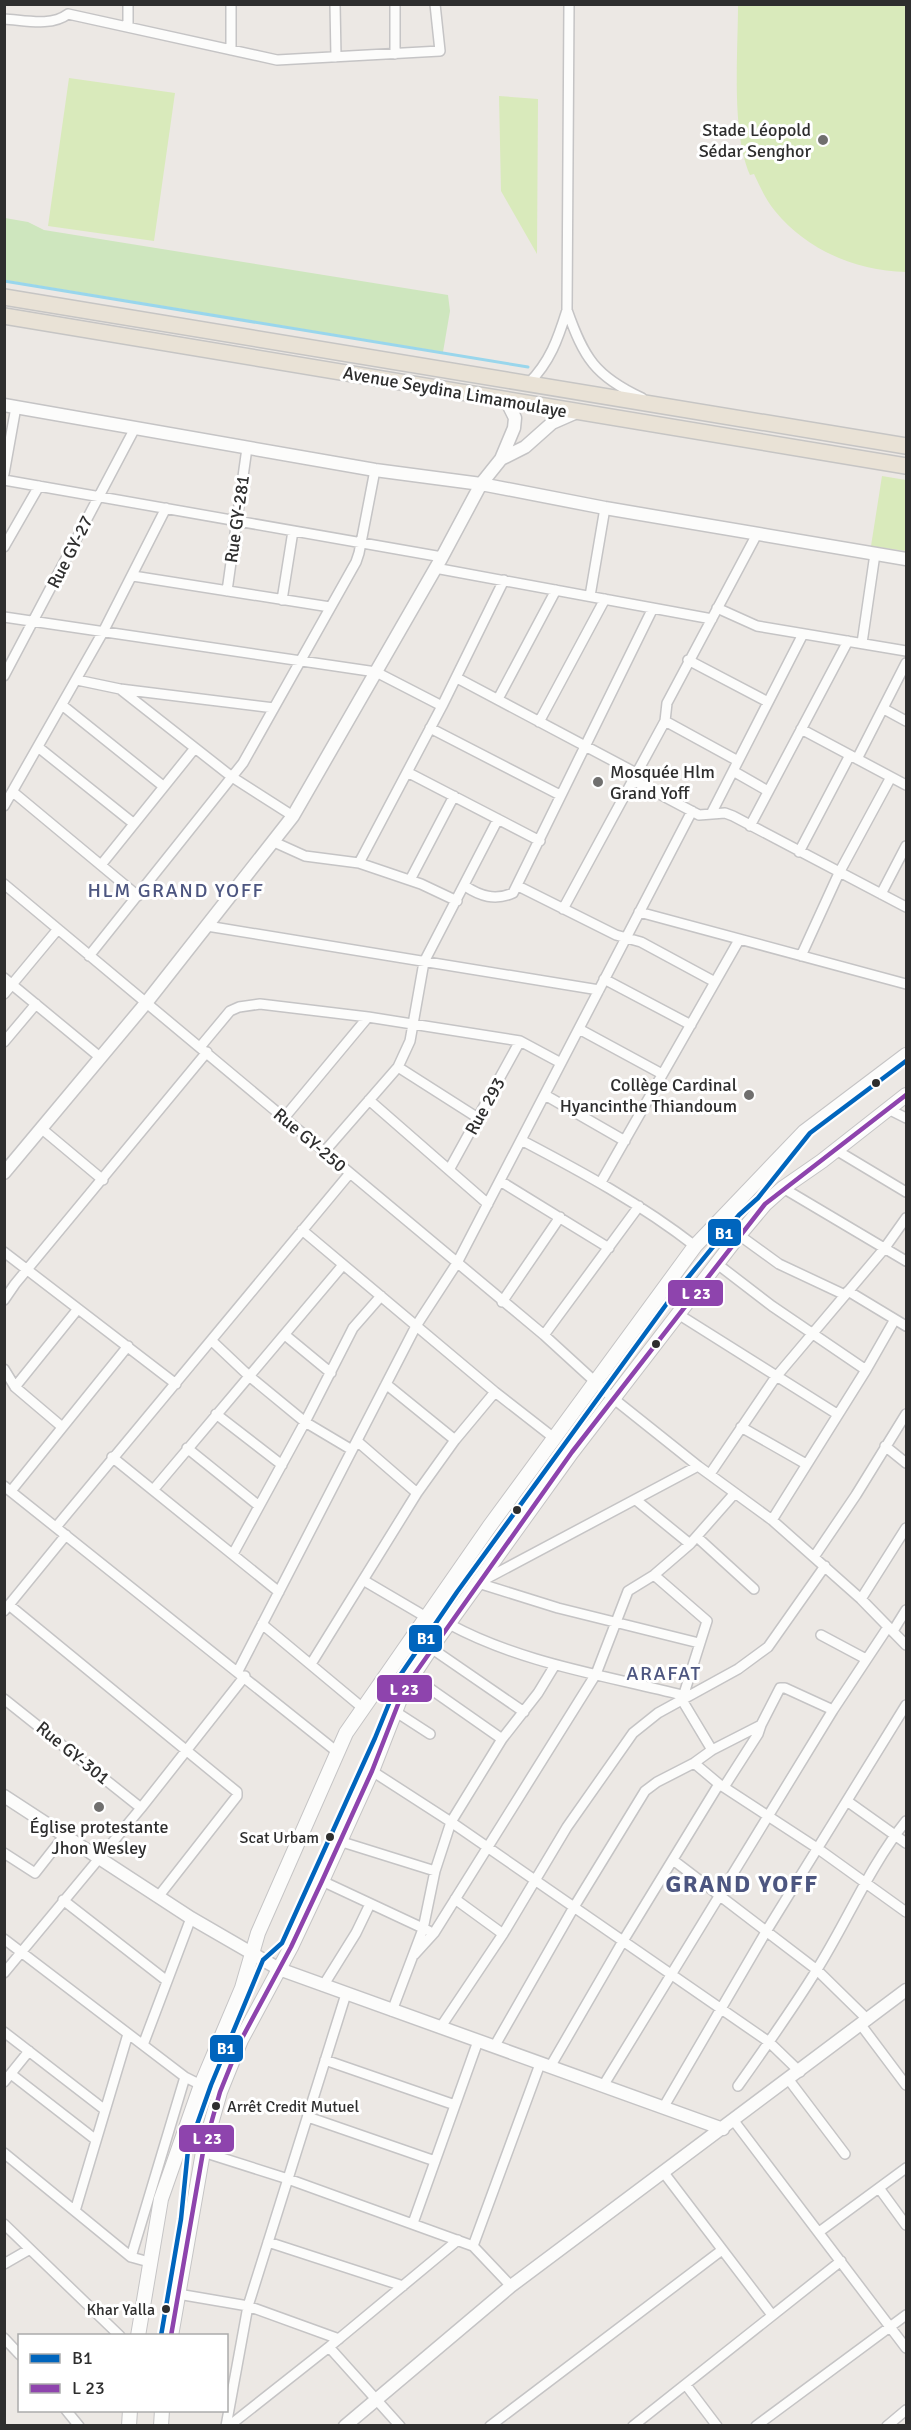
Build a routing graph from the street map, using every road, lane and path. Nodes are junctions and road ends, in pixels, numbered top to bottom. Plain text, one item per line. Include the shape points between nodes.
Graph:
1 (128, 4) edge
2 (231, 4) edge
3 (335, 4) edge
4 (395, 4) edge
5 (435, 4) edge
6 (569, 4) edge
7 (68, 9) edge
8 (4, 19) edge
9 (128, 27) junction
10 (231, 50) junction
11 (395, 54) junction
12 (336, 57) junction
13 (4, 297) edge
14 (567, 310) junction
15 (4, 316) edge
16 (528, 384) junction
17 (506, 400) junction
18 (654, 404) junction
19 (10, 406) edge
20 (577, 412) junction
21 (135, 428) junction
22 (906, 446) edge
23 (247, 448) junction
24 (501, 459) junction
25 (906, 466) edge
26 (375, 470) junction
27 (4, 474) edge
28 (4, 480) edge
29 (481, 484) junction
30 (39, 486) junction
31 (98, 497) junction
32 (166, 508) junction
33 (605, 508) junction
34 (237, 521) junction
35 (293, 531) junction
36 (757, 534) junction
37 (361, 543) junction
38 (4, 547) edge
39 (875, 554) junction
40 (906, 559) edge
41 (439, 562) junction
42 (133, 576) junction
43 (504, 580) junction
44 (556, 590) junction
45 (227, 591) junction
46 (590, 596) junction
47 (605, 599) junction
48 (282, 600) junction
49 (330, 607) junction
50 (653, 608) junction
51 (717, 608) junction
52 (4, 617) edge
53 (712, 619) junction
54 (35, 621) junction
55 (103, 633) junction
56 (803, 634) junction
57 (848, 641) junction
58 (862, 643) junction
59 (906, 651) edge
60 (688, 660) junction
61 (299, 662) junction
62 (906, 663) edge
63 (376, 672) junction
64 (4, 675) edge
65 (456, 678) junction
66 (77, 680) junction
67 (120, 689) junction
68 (498, 699) junction
69 (768, 702) junction
70 (62, 705) junction
71 (442, 706) junction
72 (274, 708) junction
73 (884, 710) junction
74 (665, 721) junction
75 (906, 721) edge
76 (539, 722) junction
77 (430, 728) junction
78 (801, 729) junction
79 (584, 746) junction
80 (38, 747) junction
81 (195, 748) junction
82 (854, 757) junction
83 (738, 761) junction
84 (733, 771) junction
85 (407, 772) junction
86 (634, 776) junction
87 (232, 777) junction
88 (891, 777) junction
89 (906, 785) edge
90 (163, 786) junction
91 (768, 791) junction
92 (13, 792) junction
93 (454, 795) junction
94 (560, 795) junction
95 (4, 806) edge
96 (692, 811) junction
97 (711, 814) junction
98 (293, 816) junction
99 (498, 819) junction
100 (133, 823) junction
101 (750, 826) junction
102 (540, 841) junction
103 (274, 842) junction
104 (906, 846) edge
105 (800, 852) junction
106 (359, 863) junction
107 (101, 865) junction
108 (840, 873) junction
109 (410, 880) junction
110 (4, 884) edge
111 (465, 886) junction
112 (518, 886) junction
113 (881, 894) junction
114 (138, 896) junction
115 (457, 901) junction
116 (906, 907) edge
117 (563, 909) junction
118 (639, 912) junction
119 (207, 926) junction
120 (58, 929) junction
121 (626, 937) junction
122 (739, 940) junction
123 (89, 956) junction
124 (801, 956) junction
125 (424, 962) junction
126 (4, 978) edge
127 (604, 980) junction
128 (715, 982) junction
129 (906, 984) edge
130 (13, 985) junction
131 (599, 990) junction
132 (4, 994) edge
133 (146, 1003) junction
134 (36, 1004) junction
135 (368, 1017) junction
136 (691, 1025) junction
137 (414, 1026) junction
138 (579, 1029) junction
139 (520, 1041) junction
140 (4, 1042) edge
141 (204, 1050) junction
142 (906, 1055) edge
143 (101, 1058) junction
144 (561, 1063) junction
145 (398, 1067) junction
146 (662, 1074) junction
147 (545, 1095) junction
148 (906, 1095) edge
149 (369, 1100) junction
150 (888, 1109) junction
151 (284, 1118) junction
152 (478, 1118) junction
153 (906, 1118) edge
154 (42, 1129) junction
155 (521, 1140) junction
156 (625, 1141) junction
157 (836, 1150) junction
158 (324, 1152) junction
159 (449, 1170) junction
160 (4, 1173) edge
161 (350, 1173) junction
162 (103, 1180) junction
163 (500, 1181) junction
164 (601, 1182) junction
165 (783, 1188) junction
166 (906, 1192) edge
167 (488, 1204) junction
168 (639, 1206) junction
169 (560, 1217) junction
170 (906, 1218) edge
171 (302, 1230) junction
172 (739, 1235) junction
173 (695, 1246) junction
174 (609, 1248) junction
175 (884, 1250) junction
176 (4, 1252) edge
177 (906, 1261) edge
178 (457, 1263) junction
179 (716, 1263) junction
180 (343, 1265) junction
181 (27, 1270) junction
182 (847, 1293) junction
183 (381, 1296) junction
184 (4, 1300) edge
185 (502, 1302) junction
186 (77, 1310) junction
187 (678, 1314) junction
188 (894, 1321) junction
189 (416, 1326) junction
190 (906, 1326) edge
191 (814, 1334) junction
192 (285, 1335) junction
193 (544, 1335) junction
194 (212, 1341) junction
195 (128, 1346) junction
196 (4, 1369) edge
197 (866, 1370) junction
198 (331, 1373) junction
199 (249, 1376) junction
200 (775, 1378) junction
201 (595, 1382) junction
202 (176, 1384) junction
203 (386, 1384) junction
204 (15, 1387) junction
205 (495, 1392) junction
206 (614, 1399) junction
207 (216, 1414) junction
208 (837, 1414) junction
209 (906, 1414) edge
210 (306, 1422) junction
211 (61, 1426) junction
212 (741, 1427) junction
213 (554, 1438) junction
214 (455, 1440) junction
215 (357, 1441) junction
216 (885, 1446) junction
217 (187, 1448) junction
218 (352, 1450) junction
219 (112, 1457) junction
220 (906, 1463) edge
221 (806, 1464) junction
222 (282, 1465) junction
223 (698, 1466) junction
224 (710, 1474) junction
225 (8, 1488) edge
226 (154, 1489) junction
227 (417, 1492) junction
228 (734, 1494) junction
229 (636, 1500) junction
230 (259, 1506) junction
231 (771, 1520) junction
232 (56, 1527) junction
233 (906, 1528) edge
234 (66, 1535) junction
235 (693, 1540) junction
236 (233, 1554) junction
237 (814, 1557) junction
238 (825, 1566) junction
239 (654, 1575) junction
240 (363, 1580) junction
241 (478, 1583) junction
242 (754, 1588) dead end
243 (279, 1592) junction
244 (861, 1599) junction
245 (7, 1608) edge
246 (906, 1610) edge
247 (426, 1617) junction
248 (615, 1622) junction
249 (449, 1623) junction
250 (262, 1624) junction
251 (890, 1629) junction
252 (821, 1635) dead end
253 (699, 1643) junction
254 (906, 1646) edge
255 (431, 1648) junction
256 (866, 1659) junction
257 (311, 1664) junction
258 (555, 1665) junction
259 (242, 1674) junction
260 (596, 1674) junction
261 (412, 1676) junction
262 (4, 1698) edge
263 (682, 1698) junction
264 (906, 1705) edge
265 (364, 1709) junction
266 (833, 1710) junction
267 (396, 1712) junction
268 (524, 1712) junction
269 (760, 1725) junction
270 (430, 1734) dead end
271 (502, 1739) junction
272 (187, 1750) junction
273 (712, 1750) junction
274 (336, 1751) junction
275 (694, 1763) junction
276 (372, 1771) junction
277 (721, 1786) junction
278 (4, 1796) edge
279 (847, 1801) junction
280 (141, 1808) junction
281 (768, 1816) junction
282 (906, 1821) edge
283 (451, 1822) junction
284 (896, 1834) junction
285 (64, 1836) junction
286 (339, 1841) junction
287 (906, 1843) edge
288 (487, 1847) junction
289 (817, 1848) junction
290 (4, 1853) edge
291 (98, 1858) junction
292 (673, 1860) junction
293 (435, 1871) junction
294 (322, 1881) junction
295 (535, 1881) junction
296 (865, 1883) junction
297 (719, 1896) junction
298 (158, 1897) junction
299 (455, 1899) junction
300 (63, 1900) junction
301 (370, 1904) junction
302 (574, 1907) junction
303 (906, 1912) edge
304 (191, 1918) junction
305 (423, 1929) junction
306 (767, 1930) junction
307 (434, 1933) junction
308 (503, 1934) junction
309 (4, 1939) edge
310 (623, 1941) junction
311 (22, 1952) junction
312 (252, 1954) junction
313 (414, 1955) junction
314 (279, 1969) junction
315 (817, 1970) junction
316 (4, 1973) edge
317 (672, 1974) junction
318 (167, 1981) junction
319 (323, 1986) junction
320 (906, 1990) edge
321 (346, 1994) junction
322 (720, 2008) junction
323 (392, 2011) junction
324 (865, 2022) junction
325 (440, 2028) junction
326 (4, 2032) edge
327 (128, 2034) junction
328 (478, 2041) junction
329 (769, 2042) junction
330 (143, 2045) junction
331 (494, 2047) junction
332 (29, 2051) junction
333 (325, 2060) junction
334 (545, 2066) junction
335 (800, 2072) junction
336 (11, 2074) junction
337 (185, 2077) junction
338 (789, 2080) junction
339 (4, 2082) edge
340 (201, 2085) junction
341 (906, 2085) edge
342 (603, 2086) junction
343 (738, 2086) dead end
344 (455, 2105) junction
345 (663, 2108) junction
346 (105, 2110) junction
347 (308, 2116) junction
348 (734, 2121) junction
349 (723, 2129) junction
350 (96, 2140) junction
351 (203, 2152) junction
352 (4, 2153) edge
353 (845, 2154) dead end
354 (435, 2162) junction
355 (906, 2168) edge
356 (664, 2173) junction
357 (288, 2179) junction
358 (879, 2188) junction
359 (75, 2211) junction
360 (413, 2223) junction
361 (4, 2224) edge
362 (906, 2225) edge
363 (819, 2232) junction
364 (458, 2240) junction
365 (268, 2242) junction
366 (473, 2246) junction
367 (30, 2249) junction
368 (722, 2250) junction
369 (130, 2257) junction
370 (841, 2261) junction
371 (149, 2262) junction
372 (4, 2264) edge
373 (402, 2286) junction
374 (511, 2286) junction
375 (178, 2294) junction
376 (248, 2306) junction
377 (772, 2315) junction
378 (906, 2315) edge
379 (891, 2326) junction
380 (118, 2334) edge
381 (138, 2334) edge
382 (171, 2334) edge
383 (4, 2338) edge
384 (339, 2338) junction
385 (329, 2347) junction
386 (906, 2348) edge
387 (18, 2353) edge
388 (686, 2385) junction
389 (375, 2398) junction
390 (906, 2410) edge
391 (68, 2412) edge
392 (79, 2426) edge
393 (227, 2426) edge
394 (345, 2426) edge
395 (400, 2426) edge
396 (490, 2426) edge
397 (633, 2426) edge
398 (717, 2426) edge
399 (756, 2426) edge
400 (887, 2426) edge

1 - 9 street
2 - 10 street
3 - 12 street
4 - 11 street
5 - 11 street via 440,51
6 - 14 street
7 - 8 street via 60,20
7 - 9 street
9 - 10 street
10 - 12 street via 277,60
11 - 12 street
13 - 16 highway, Avenue Seydina Limamoulaye
14 - 16 street via 552,355
14 - 18 street via 579,343 601,374
15 - 17 highway, Avenue Seydina Limamoulaye
16 - 18 highway, Avenue Seydina Limamoulaye
17 - 20 highway, Avenue Seydina Limamoulaye
17 - 24 street via 515,418
18 - 22 highway, Avenue Seydina Limamoulaye
19 - 21 street
19 - 27 street
20 - 24 street via 552,423 525,447
20 - 25 highway, Avenue Seydina Limamoulaye
21 - 23 street
21 - 31 street, Rue GY-27
23 - 26 street
23 - 34 street, Rue GY-281
24 - 29 street
26 - 29 street
26 - 37 street
28 - 30 street
29 - 33 street
29 - 41 street
30 - 31 street
30 - 38 street
31 - 32 street
31 - 54 street, Rue GY-27
32 - 34 street
32 - 42 street
33 - 36 street
33 - 46 street
34 - 35 street
34 - 45 street, Rue GY-281
35 - 37 street
35 - 48 street
36 - 39 street
36 - 51 street
37 - 41 street
37 - 49 street via 356,562
39 - 40 street
39 - 58 street
41 - 43 street
41 - 63 street
42 - 45 street
42 - 55 street
43 - 44 street
43 - 65 street
44 - 46 street
44 - 68 street
45 - 48 street
46 - 47 street
47 - 50 street
47 - 76 street
48 - 49 street
49 - 61 street
50 - 53 street
50 - 79 street
51 - 53 street
51 - 56 street via 757,626
52 - 54 street
53 - 60 street
54 - 55 street
54 - 64 street, Rue GY-27
55 - 61 street
55 - 66 street
56 - 57 street
56 - 69 street
57 - 58 street
57 - 78 street
58 - 59 street
60 - 69 street
60 - 74 street via 666,703
61 - 63 street
61 - 72 street
62 - 73 street
63 - 71 street
63 - 98 street
65 - 68 street
65 - 71 street
66 - 67 street
66 - 70 street
67 - 72 street
67 - 81 street
68 - 76 street
69 - 83 street
70 - 80 street
70 - 90 street
71 - 77 street
72 - 87 street
73 - 75 street
73 - 82 street
74 - 83 street
74 - 86 street
76 - 79 street
77 - 85 street
77 - 94 street
78 - 82 street
78 - 91 street
79 - 86 street
79 - 94 street
80 - 92 street
80 - 100 street
81 - 87 street
81 - 90 street
82 - 88 street
82 - 105 street
83 - 84 street
84 - 91 street
84 - 97 street
85 - 93 street
85 - 106 street
86 - 96 street
86 - 117 street
87 - 98 street
87 - 114 street
88 - 89 street
88 - 108 street
90 - 100 street
91 - 101 street
92 - 95 street
92 - 107 street
93 - 99 street
93 - 109 street
94 - 102 street
96 - 97 street
96 - 118 street
97 - 101 street via 725,813
98 - 103 street
99 - 102 street
99 - 111 street
100 - 107 street
101 - 105 street
102 - 112 street
103 - 106 street via 305,856
103 - 119 street
104 - 113 street
105 - 108 street
106 - 109 street
107 - 114 street
108 - 113 street
108 - 124 street
109 - 115 street
110 - 120 street, Rue GY-250
111 - 112 street via 498,897 513,893
111 - 115 street
112 - 117 street
113 - 116 street
114 - 123 street
115 - 125 street
117 - 121 street
118 - 121 street
118 - 122 street
119 - 125 street
119 - 133 street
120 - 123 street, Rue GY-250
120 - 130 street
121 - 127 street
121 - 128 street
122 - 124 street
122 - 128 street
123 - 133 street, Rue GY-250
124 - 129 street
125 - 131 street
125 - 137 street
126 - 130 street
127 - 131 street
127 - 136 street
128 - 136 street
130 - 132 street
130 - 134 street
131 - 138 street
133 - 141 street, Rue GY-250
133 - 143 street
134 - 140 street
134 - 143 street
135 - 137 street
135 - 141 street via 260,1004 239,1006 230,1011
135 - 151 street
136 - 146 street
137 - 139 street
137 - 145 street
138 - 144 street
138 - 146 street
139 - 144 street
139 - 152 street, Rue 293
141 - 151 street, Rue GY-250
141 - 162 street
142 - 173 main road via 804,1132
143 - 154 street
144 - 147 street
145 - 149 street
145 - 152 street
146 - 156 street
147 - 155 street
147 - 156 street
148 - 150 main road
149 - 158 street
149 - 159 street
150 - 153 street
150 - 157 main road
151 - 158 street, Rue GY-250
152 - 159 street, Rue 293
154 - 160 street
154 - 162 street
155 - 163 street
155 - 164 street
156 - 164 street
157 - 165 main road
157 - 166 street
158 - 161 street, Rue GY-250
159 - 167 street
161 - 171 street
161 - 178 street, Rue GY-250
162 - 181 street
163 - 167 street
163 - 169 street
164 - 168 street
165 - 172 main road
165 - 175 street
167 - 178 street
168 - 173 street
168 - 174 street
169 - 174 street
169 - 185 street
170 - 175 street
171 - 180 street
171 - 194 street
172 - 179 main road
172 - 182 street via 779,1264
173 - 201 main road
174 - 193 street
175 - 177 street
175 - 182 street
176 - 181 street
178 - 185 street, Rue GY-250
178 - 189 street
179 - 187 main road
179 - 191 street
180 - 183 street
180 - 192 street
181 - 184 street
181 - 186 street
182 - 188 street
182 - 191 street
183 - 189 street
183 - 198 street via 353,1328
185 - 193 street, Rue GY-250
186 - 195 street
186 - 204 street
187 - 200 street
187 - 206 main road
188 - 190 street
188 - 197 street
189 - 203 street
189 - 205 street
191 - 197 street
191 - 200 street
192 - 198 street
192 - 199 street
193 - 201 street, Rue GY-250
194 - 199 street
194 - 202 street
195 - 202 street
195 - 211 street
196 - 204 street
197 - 208 street
198 - 210 street
199 - 207 street
199 - 210 street
200 - 208 street
200 - 212 street
201 - 206 street, Rue GY-250
201 - 213 main road
202 - 219 street
203 - 214 street
203 - 215 street
204 - 211 street
205 - 213 street
205 - 214 street
206 - 223 street, Rue GY-250
206 - 241 main road
207 - 217 street
207 - 222 street
208 - 221 street
209 - 216 street
210 - 218 street
210 - 222 street
211 - 225 street
212 - 221 street
212 - 224 street
213 - 247 main road
214 - 227 street
215 - 218 street
215 - 227 street
216 - 220 street
216 - 237 street
217 - 226 street
217 - 230 street
218 - 243 street
219 - 226 street
219 - 232 street
221 - 231 street
222 - 230 street
223 - 224 street, Rue GY-250
223 - 229 street
224 - 228 street, Rue GY-250
225 - 232 street
226 - 236 street
227 - 240 street
228 - 231 street, Rue GY-250
228 - 235 street
229 - 235 street
229 - 241 street
230 - 236 street
231 - 237 street, Rue GY-250
232 - 234 street
233 - 244 street
234 - 245 street
234 - 259 street
235 - 239 street
235 - 242 street
236 - 243 street
237 - 238 street, Rue GY-250
238 - 244 street, Rue GY-250
238 - 263 street via 768,1647 738,1669
239 - 248 street via 628,1591
239 - 253 street via 706,1619
240 - 247 street
240 - 257 street
241 - 248 street
241 - 249 main road
243 - 250 street
244 - 251 street, Rue GY-250
245 - 272 street
246 - 251 street
247 - 265 main road
248 - 253 street
248 - 260 street
249 - 255 main road
249 - 258 street via 479,1640
250 - 257 street
250 - 259 street
251 - 254 street, Rue GY-250
251 - 256 street
252 - 256 street
253 - 263 street
255 - 261 main road
255 - 268 street
256 - 266 street
257 - 265 street
258 - 260 street
258 - 268 street
259 - 272 street
259 - 274 street
260 - 263 street
260 - 288 street
261 - 267 main road
261 - 271 street
262 - 280 street, Rue GY-301
263 - 273 street
263 - 295 street via 633,1733 567,1827
264 - 279 street
265 - 274 main road
266 - 269 street via 780,1688
266 - 281 street
267 - 270 street
267 - 276 main road
268 - 271 street
269 - 273 street
269 - 277 street via 758,1734
271 - 283 street
272 - 280 street
272 - 298 street via 236,1789 237,1796
273 - 275 street
274 - 312 main road
275 - 277 street
275 - 302 street via 645,1791
276 - 283 street
276 - 286 main road
277 - 281 street
277 - 292 street
278 - 285 street
279 - 284 street
279 - 289 street
280 - 291 street
281 - 289 street
281 - 297 street
282 - 284 street
283 - 288 street
283 - 293 street
284 - 287 street
284 - 296 street
285 - 290 street via 36,1873
285 - 291 street
286 - 293 street
286 - 294 main road
288 - 295 street
288 - 299 street
289 - 296 street
289 - 306 street
291 - 298 street
291 - 300 street
292 - 297 street
292 - 310 street
293 - 305 street
294 - 301 street
294 - 314 main road
295 - 302 street
295 - 308 street
296 - 303 street
296 - 315 street
297 - 306 street
297 - 317 street
298 - 304 street
299 - 307 street
299 - 308 street
300 - 311 street
300 - 318 street
301 - 305 street
301 - 319 street
302 - 310 street
302 - 331 street
304 - 312 street
304 - 318 street
305 - 307 street
305 - 313 street
306 - 315 street
306 - 322 street
307 - 313 street
308 - 325 street
309 - 311 street
310 - 317 street
310 - 334 street
311 - 316 street
311 - 327 street
312 - 314 street
312 - 340 main road via 242,1988
313 - 323 street
314 - 319 street
314 - 351 main road via 241,2040 220,2092
315 - 324 street
315 - 329 street
317 - 322 street
317 - 342 street
318 - 330 street
319 - 321 street
320 - 324 street
321 - 323 street
321 - 333 street
322 - 329 street
322 - 345 street
323 - 325 street
324 - 335 street
324 - 341 street
325 - 328 street
326 - 332 street
327 - 330 street
327 - 346 street
328 - 331 street
328 - 344 street
329 - 335 street
329 - 343 street
330 - 337 street
331 - 334 street
332 - 336 street
332 - 346 street
333 - 344 street
333 - 347 street
334 - 342 street
334 - 366 street
335 - 338 street
336 - 339 street
336 - 350 street
337 - 340 street
337 - 369 street
338 - 348 street
338 - 353 street
340 - 371 main road via 161,2199
342 - 345 street
344 - 354 street
345 - 349 street
346 - 350 street
347 - 354 street
347 - 357 street
348 - 349 street
348 - 363 street
349 - 356 street
350 - 359 street
351 - 357 street
351 - 375 main road
352 - 359 street
354 - 360 street
355 - 358 street
356 - 368 street
356 - 374 street
357 - 360 street
357 - 365 street
358 - 362 street
358 - 363 street
359 - 369 street
360 - 364 street
361 - 367 street
363 - 370 street
364 - 366 street
364 - 373 street
365 - 373 street
365 - 376 street
366 - 374 street
367 - 372 street
367 - 380 street
368 - 377 street
368 - 396 street
369 - 371 street
370 - 377 street
370 - 379 street
371 - 381 main road
373 - 384 street
374 - 389 street
375 - 376 street
375 - 382 main road
376 - 384 street
376 - 393 street
377 - 388 street
378 - 379 street
379 - 386 street
379 - 399 street
383 - 387 street
384 - 385 street
385 - 389 street
385 - 393 street
388 - 397 street
388 - 398 street
389 - 394 street
389 - 395 street
390 - 400 street
391 - 392 street

